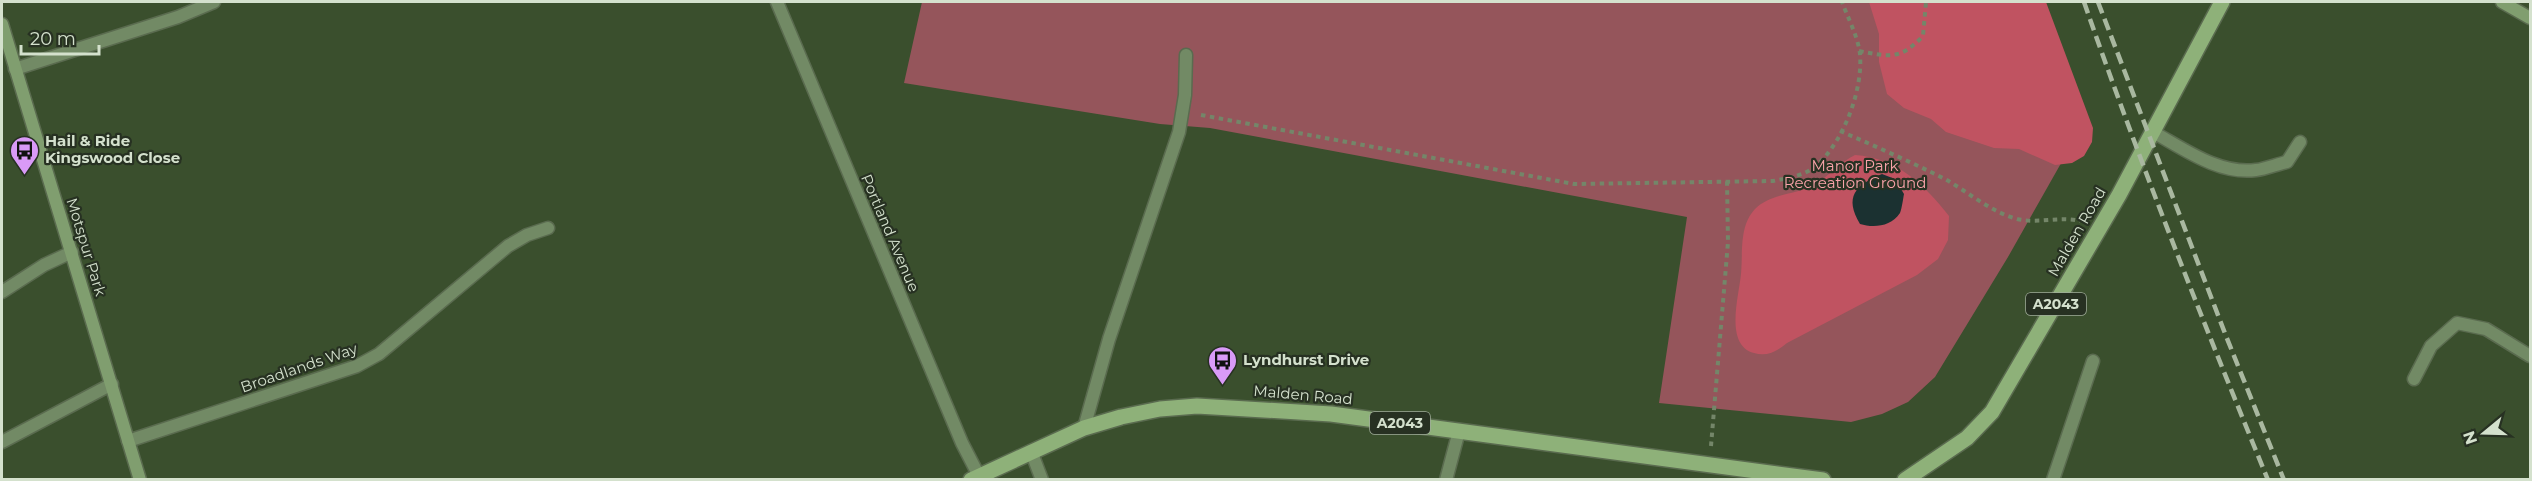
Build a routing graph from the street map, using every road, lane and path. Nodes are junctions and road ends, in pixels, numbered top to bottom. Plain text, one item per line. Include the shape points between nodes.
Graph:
1 (214, 2) edge
2 (777, 2) edge
3 (1842, 2) edge
4 (1926, 2) edge
5 (2222, 2) edge
6 (2502, 2) edge
7 (2530, 18) edge
8 (2, 24) edge
9 (1860, 51) junction
10 (1186, 56) dead end
11 (15, 69) junction
12 (1182, 111) junction
13 (1840, 131) junction
14 (2153, 132) junction
15 (2300, 142) dead end
16 (1727, 181) junction
17 (2101, 226) junction
18 (548, 228) dead end
19 (72, 252) junction
20 (2, 292) edge
21 (2530, 356) edge
22 (2093, 362) dead end
23 (2414, 379) dead end
24 (112, 384) junction
25 (1084, 428) junction
26 (1459, 431) junction
27 (129, 441) junction
28 (2, 442) edge
29 (1031, 451) junction
30 (1710, 465) junction
31 (975, 478) edge
32 (140, 480) edge
33 (1042, 480) edge
34 (1446, 480) edge
35 (1823, 480) edge
36 (1905, 480) edge
37 (2054, 480) edge

1 - 11 street
2 - 31 street, Portland Avenue
3 - 9 path
4 - 9 path via 1923,36 1910,50 1892,57
5 - 14 main road, Malden Road / A2043
6 - 7 street
8 - 11 street, Motspur Park
9 - 13 path via 1860,83
10 - 12 street
11 - 19 street, Motspur Park
12 - 16 path via 1574,184
12 - 25 street via 1179,132 1109,339
13 - 16 path via 1815,166 1795,177
13 - 17 path via 1946,180 2016,219 2043,222 2067,218
14 - 15 street via 2218,167 2237,170 2256,170 2287,162
14 - 17 main road, Malden Road / A2043
16 - 30 path via 1728,242
17 - 36 main road, Malden Road / A2043 via 1992,412 1967,438
18 - 27 street, Broadlands Way via 508,246 379,354 357,366
19 - 20 street
19 - 24 street, Motspur Park
21 - 23 street via 2486,329 2457,323 2431,346
22 - 37 street
24 - 27 street, Motspur Park
24 - 28 street
25 - 26 main road, Malden Road / A2043 via 1160,409 1197,406 1331,414
25 - 29 main road, Malden Road / A2043
26 - 30 main road, Malden Road / A2043
26 - 34 street
27 - 32 street, Motspur Park
29 - 31 main road, Malden Road / A2043
29 - 33 street
30 - 35 main road, Malden Road / A2043

